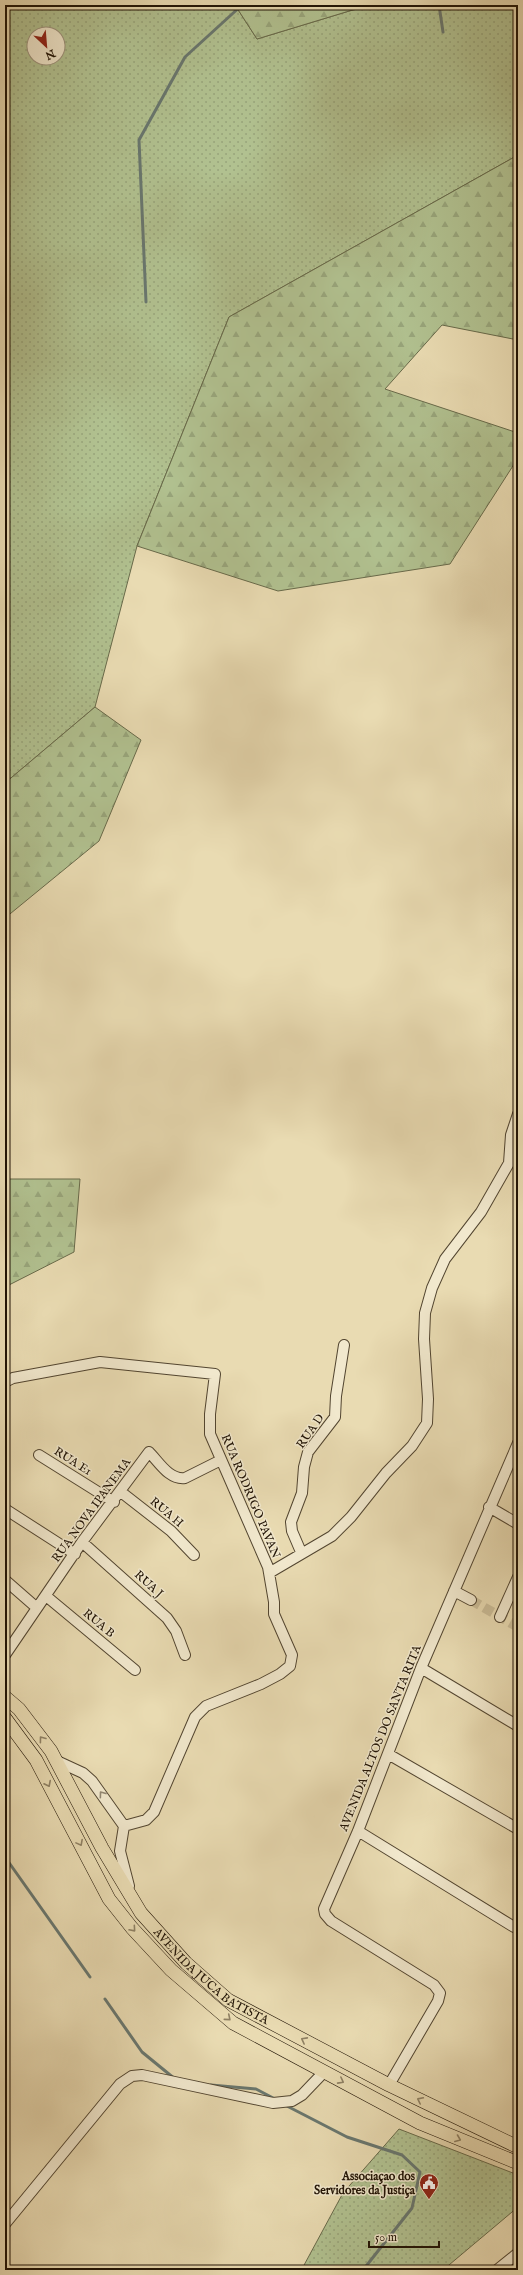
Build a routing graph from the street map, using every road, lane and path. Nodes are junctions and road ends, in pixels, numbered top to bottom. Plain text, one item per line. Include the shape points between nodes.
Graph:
1 (518, 1114) edge
2 (344, 1345) dead end
3 (5, 1382) edge
4 (517, 1448) edge
5 (38, 1455) dead end
6 (221, 1460) junction
7 (121, 1492) junction
8 (114, 1502) junction
9 (489, 1507) junction
10 (5, 1509) edge
11 (518, 1524) edge
12 (82, 1542) junction
13 (301, 1552) junction
14 (75, 1554) junction
15 (194, 1555) dead end
16 (269, 1573) junction
17 (518, 1577) edge
18 (5, 1580) edge
19 (454, 1591) junction
20 (46, 1596) junction
21 (471, 1600) tunnel mouth
22 (37, 1608) junction
23 (500, 1617) dead end
24 (5, 1654) edge
25 (185, 1655) dead end
26 (421, 1668) junction
27 (135, 1670) dead end
28 (5, 1697) edge
29 (5, 1718) edge
30 (518, 1726) edge
31 (388, 1754) junction
32 (56, 1761) junction
33 (92, 1781) junction
34 (69, 1784) junction
35 (61, 1809) junction
36 (124, 1826) junction
37 (518, 1829) edge
38 (358, 1832) junction
39 (110, 1898) junction
40 (132, 1900) junction
41 (514, 1928) dead end
42 (324, 2072) junction
43 (389, 2085) junction
44 (518, 2146) edge
45 (518, 2163) edge
46 (5, 2224) edge
47 (518, 2252) edge
48 (501, 2269) edge

1 - 13 street via 511,1135 509,1162 481,1212 445,1259 432,1288 425,1313 427,1423 412,1446 386,1473 351,1517 332,1536
2 - 13 street, RUA D via 335,1417 308,1452 302,1493 291,1522
3 - 6 street, RUA RODRIGO PAVAN via 13,1378 100,1362 215,1374 210,1434
4 - 9 street, AVENIDA ALTOS DO SANTA RITA
5 - 8 street, RUA E1
6 - 7 street, RUA NOVA IPANEMA via 185,1478 178,1478 171,1476 150,1452
6 - 16 street, RUA RODRIGO PAVAN via 246,1512
7 - 8 street, RUA NOVA IPANEMA
7 - 15 street, RUA H via 171,1530
8 - 12 street, RUA NOVA IPANEMA
9 - 11 street
9 - 19 street, AVENIDA ALTOS DO SANTA RITA
10 - 14 street
12 - 14 street, RUA NOVA IPANEMA
12 - 25 street, RUA J via 167,1618 176,1631
13 - 16 street
14 - 20 street, RUA NOVA IPANEMA
16 - 36 street, RUA RODRIGO PAVAN via 276,1622 292,1655 290,1666 260,1684 206,1706 195,1717 154,1812 146,1820
17 - 23 street
18 - 22 street
19 - 21 street
19 - 26 street, AVENIDA ALTOS DO SANTA RITA
20 - 22 street, RUA NOVA IPANEMA
20 - 27 street, RUA B
22 - 24 street, RUA NOVA IPANEMA
26 - 30 street
26 - 31 street, AVENIDA ALTOS DO SANTA RITA
32 -> 28 main road, AVENIDA JUCA BATISTA via 19,1709
29 -> 35 main road, AVENIDA JUCA BATISTA via 36,1760
31 - 37 street
31 - 38 street, AVENIDA ALTOS DO SANTA RITA
32 - 33 street via 83,1773
32 - 34 main road, AVENIDA JUCA BATISTA
33 - 34 street via 82,1778
36 -> 33 street
34 - 35 main road
34 - 40 main road, AVENIDA JUCA BATISTA
35 -> 39 main road, AVENIDA JUCA BATISTA
36 - 40 street via 120,1851
38 - 41 street
38 - 43 street, AVENIDA ALTOS DO SANTA RITA via 325,1905 325,1914 331,1921 434,1985 440,1993 438,2001
39 - 40 main road via 123,1904
39 -> 42 main road, AVENIDA JUCA BATISTA via 132,1928 171,1970 233,2023
43 -> 40 main road, AVENIDA JUCA BATISTA via 228,2000 186,1963
42 -> 45 main road, AVENIDA JUCA BATISTA via 420,2124
42 - 46 street via 292,2102 273,2103 142,2074 132,2076 120,2084
44 -> 43 main road, AVENIDA JUCA BATISTA
47 - 48 street

